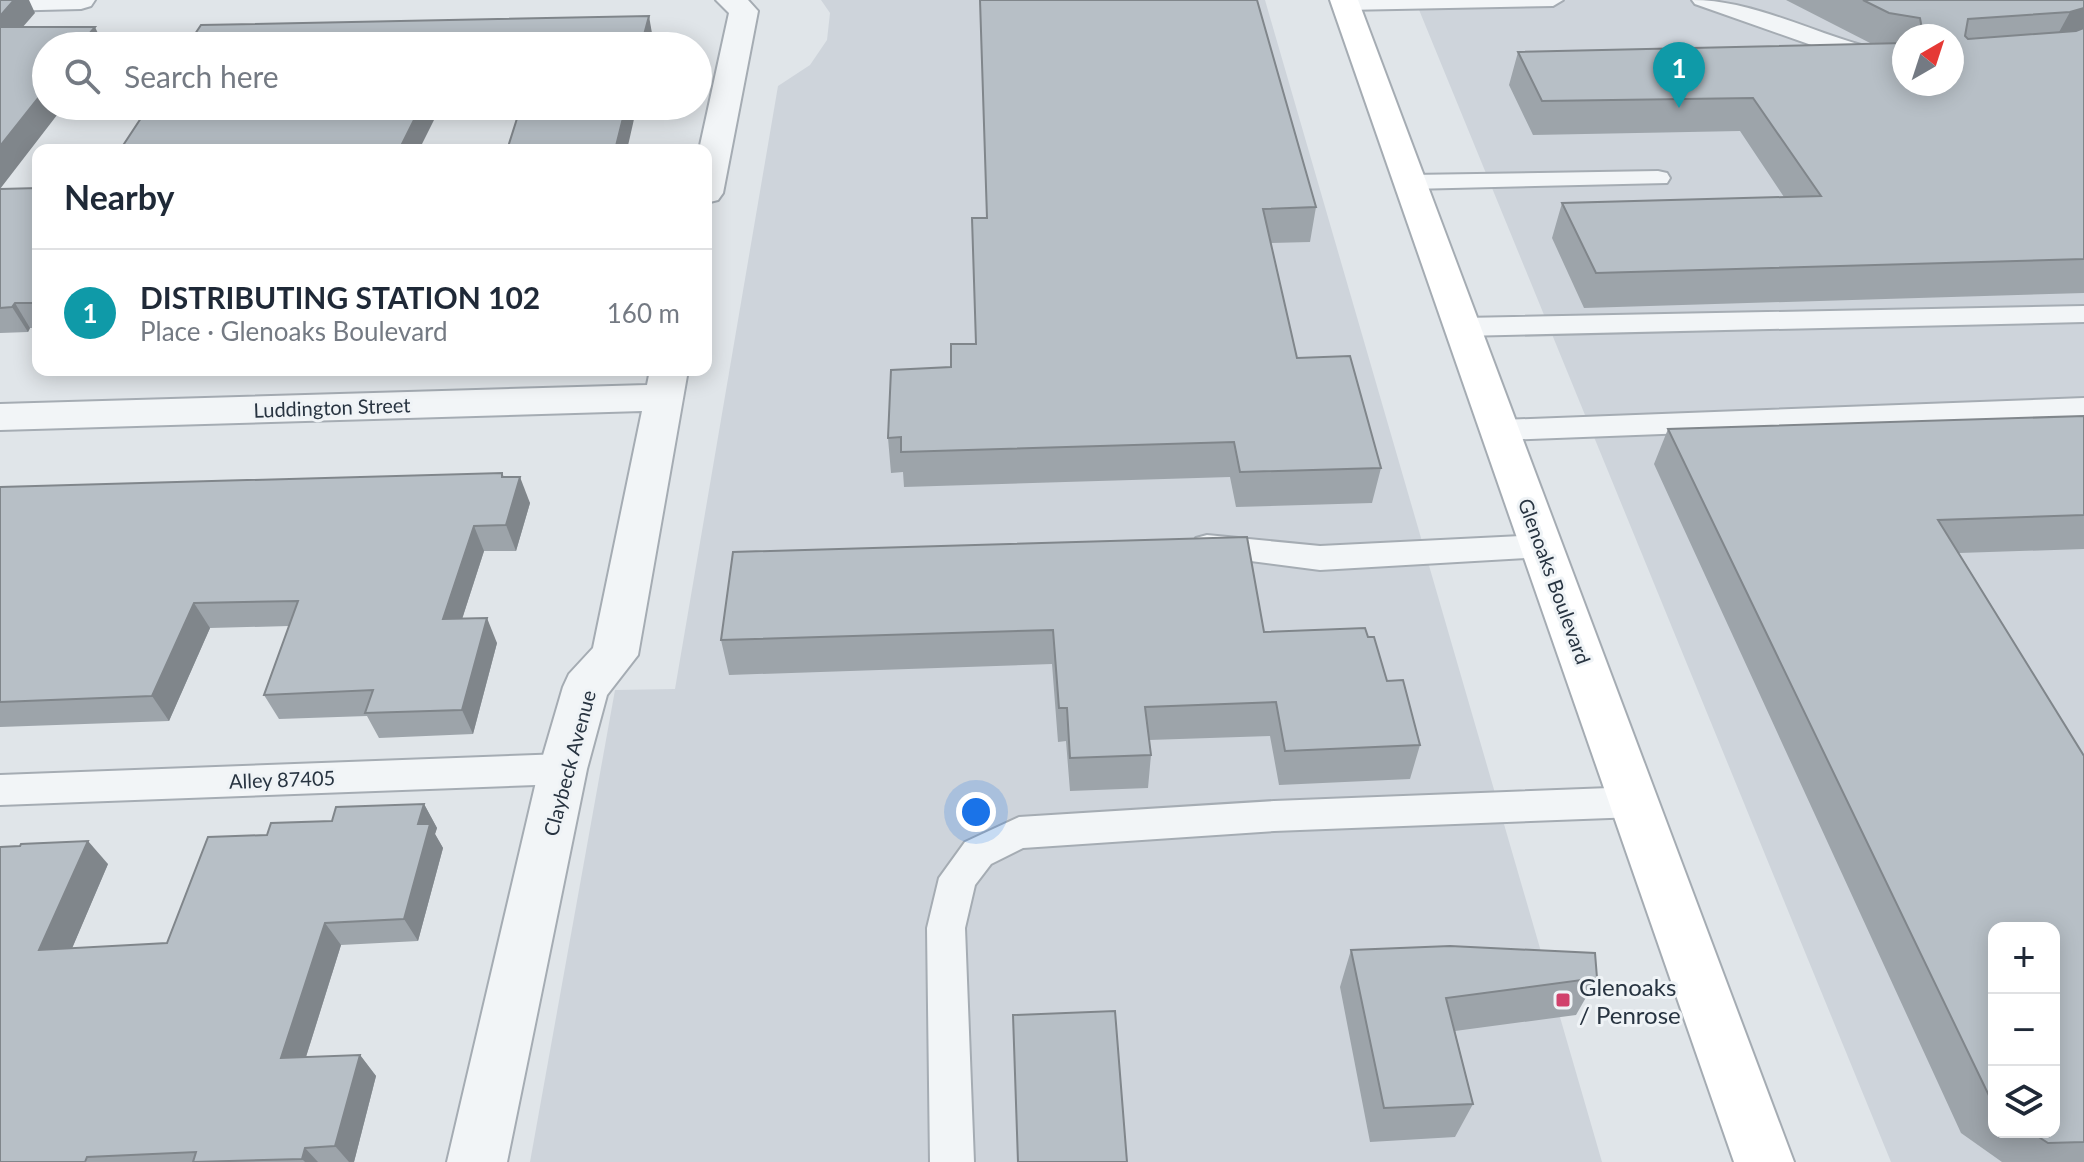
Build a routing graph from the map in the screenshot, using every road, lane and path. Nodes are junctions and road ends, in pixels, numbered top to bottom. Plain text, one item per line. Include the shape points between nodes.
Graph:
1 (81, 0) edge
2 (730, 0) edge
3 (1553, 0) edge
4 (1702, 0) edge
5 (0, 2) edge
6 (1345, 2) edge
7 (1892, 59) edge
8 (712, 164) edge
9 (1658, 178) dead end
10 (1410, 182) junction
11 (2084, 314) edge
12 (1463, 327) junction
13 (666, 384) edge
14 (2084, 408) edge
15 (0, 417) edge
16 (1501, 430) junction
17 (1176, 542) edge
18 (1543, 546) junction
19 (563, 769) junction
20 (0, 790) edge
21 (1636, 802) junction
22 (477, 1162) edge
23 (952, 1162) edge
24 (1764, 1162) edge

1 - 5 street
2 - 8 street via 744,11
3 - 6 lane
4 - 7 lane via 1865,56
6 - 10 main road, Glenoaks Boulevard
9 - 10 lane
10 - 12 main road, Glenoaks Boulevard
11 - 12 lane
12 - 16 main road, Glenoaks Boulevard
13 - 15 street, Luddington Street
13 - 19 street, Claybeck Avenue via 615,655 586,687
14 - 16 lane
16 - 18 main road, Glenoaks Boulevard
17 - 18 lane via 1320,558
18 - 21 main road, Glenoaks Boulevard
19 - 20 lane, Alley 87405
19 - 22 street, Claybeck Avenue
21 - 23 lane via 1274,816 1019,833 978,853 958,878 946,928
21 - 24 main road, Glenoaks Boulevard

